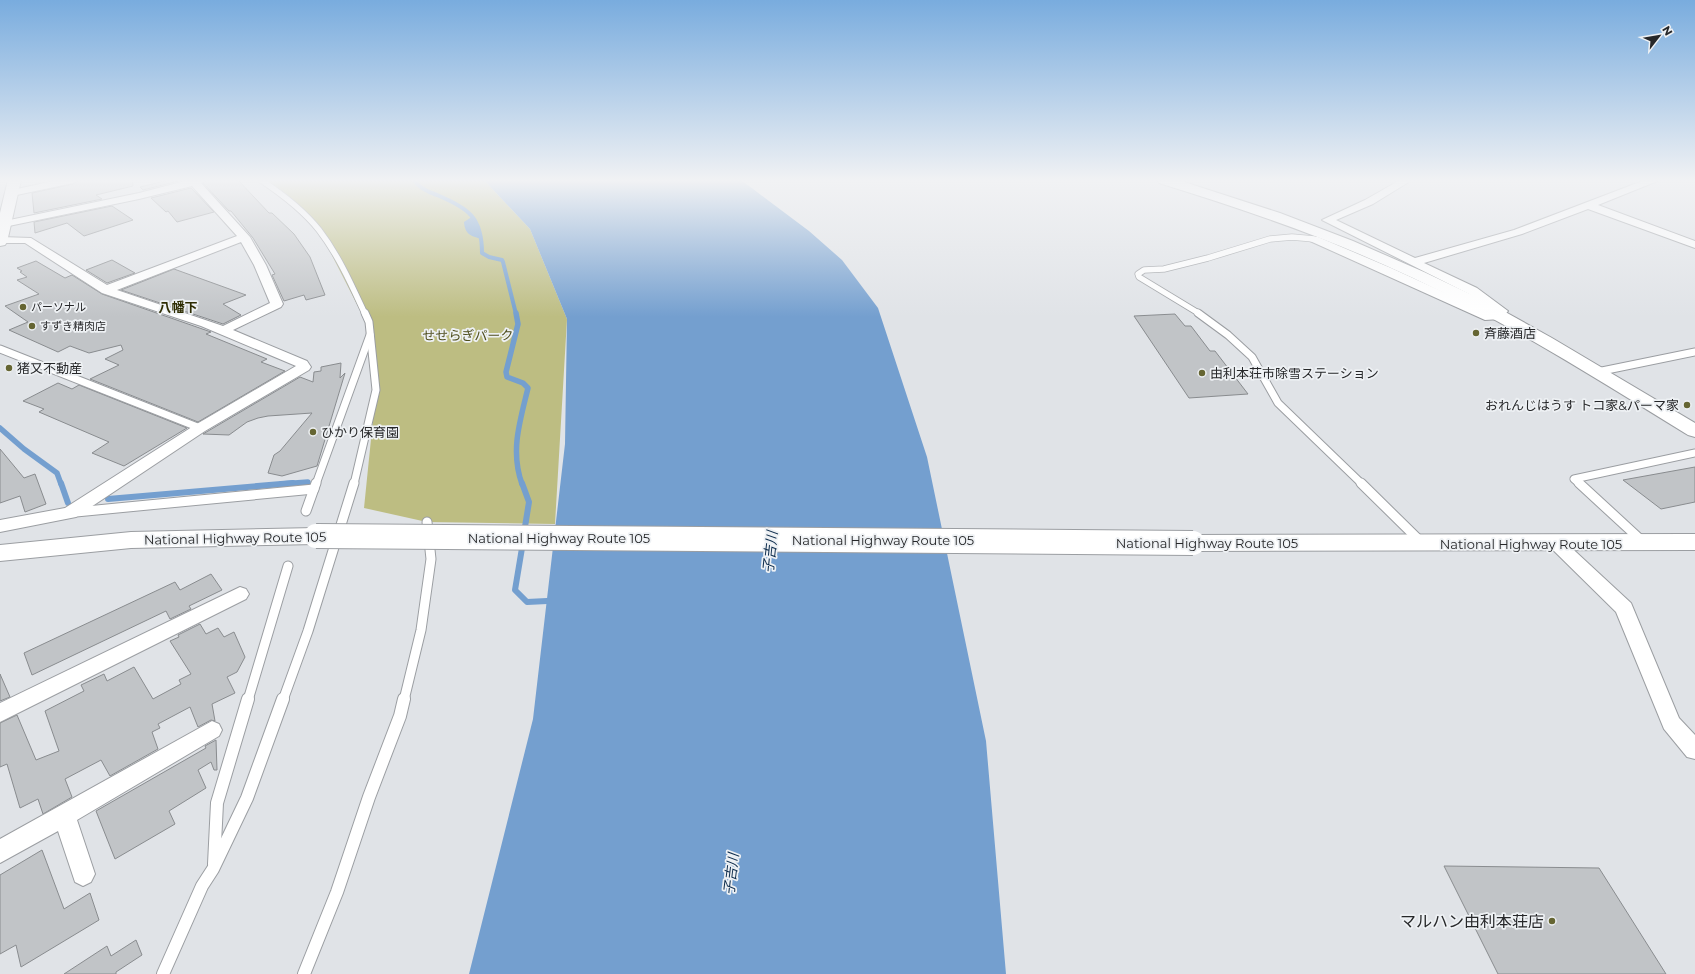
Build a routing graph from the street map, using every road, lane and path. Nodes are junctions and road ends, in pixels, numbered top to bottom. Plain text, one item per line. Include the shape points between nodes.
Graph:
1 (27, 225) edge
2 (235, 225) edge
3 (314, 225) edge
4 (1303, 225) edge
5 (1338, 225) edge
6 (1535, 225) edge
7 (1642, 225) edge
8 (2, 232) edge
9 (244, 237) junction
10 (1314, 239) joint
11 (1695, 245) edge
12 (1414, 262) junction
13 (106, 290) junction
14 (1497, 316) junction
15 (224, 330) junction
16 (370, 332) junction
17 (0, 349) edge
18 (1695, 352) edge
19 (1597, 372) junction
20 (200, 428) junction
21 (1695, 431) edge
22 (1695, 453) edge
23 (314, 489) junction
24 (306, 511) dead end
25 (70, 513) junction
26 (427, 522) dead end
27 (0, 526) edge
28 (1695, 542) edge
29 (1423, 544) junction
30 (1557, 544) junction
31 (1645, 544) junction
32 (0, 552) edge
33 (288, 566) dead end
34 (240, 594) dead end
35 (0, 713) edge
36 (212, 730) dead end
37 (1695, 750) edge
38 (64, 815) junction
39 (0, 852) edge
40 (213, 869) junction
41 (83, 874) dead end
42 (163, 974) edge
43 (304, 974) edge

1 - 8 street
2 - 9 street
3 - 16 lane via 346,272 369,322
4 - 14 street via 1390,262 1454,292
5 - 12 street
6 - 12 street
7 - 11 street
8 - 13 street via 27,240
9 - 13 street
9 - 15 street via 277,304
10 - 14 street via 1485,316
10 - 29 lane via 1270,239 1208,258 1164,269 1144,270 1138,274 1199,314 1252,357 1264,381 1283,408
12 - 14 street via 1473,291 1502,311
13 - 15 street
14 - 19 street
15 - 20 street via 304,367
16 - 23 lane
16 - 40 lane via 376,390 351,496 308,631 250,790
17 - 20 lane
18 - 19 lane
19 - 21 street
20 - 25 street
22 - 31 lane via 1574,479
23 - 24 lane
23 - 25 lane
25 - 27 street
26 - 43 lane via 431,559 421,630 400,716 337,892
28 - 31 highway, National Highway Route 105
29 - 30 highway, National Highway Route 105
29 - 32 highway, National Highway Route 105, bridge via 316,536 131,540
30 - 31 highway, National Highway Route 105
30 - 37 street via 1624,608 1671,723
33 - 40 lane via 217,803
34 - 35 street
36 - 38 street
38 - 39 street
38 - 41 street
40 - 42 lane via 202,886

